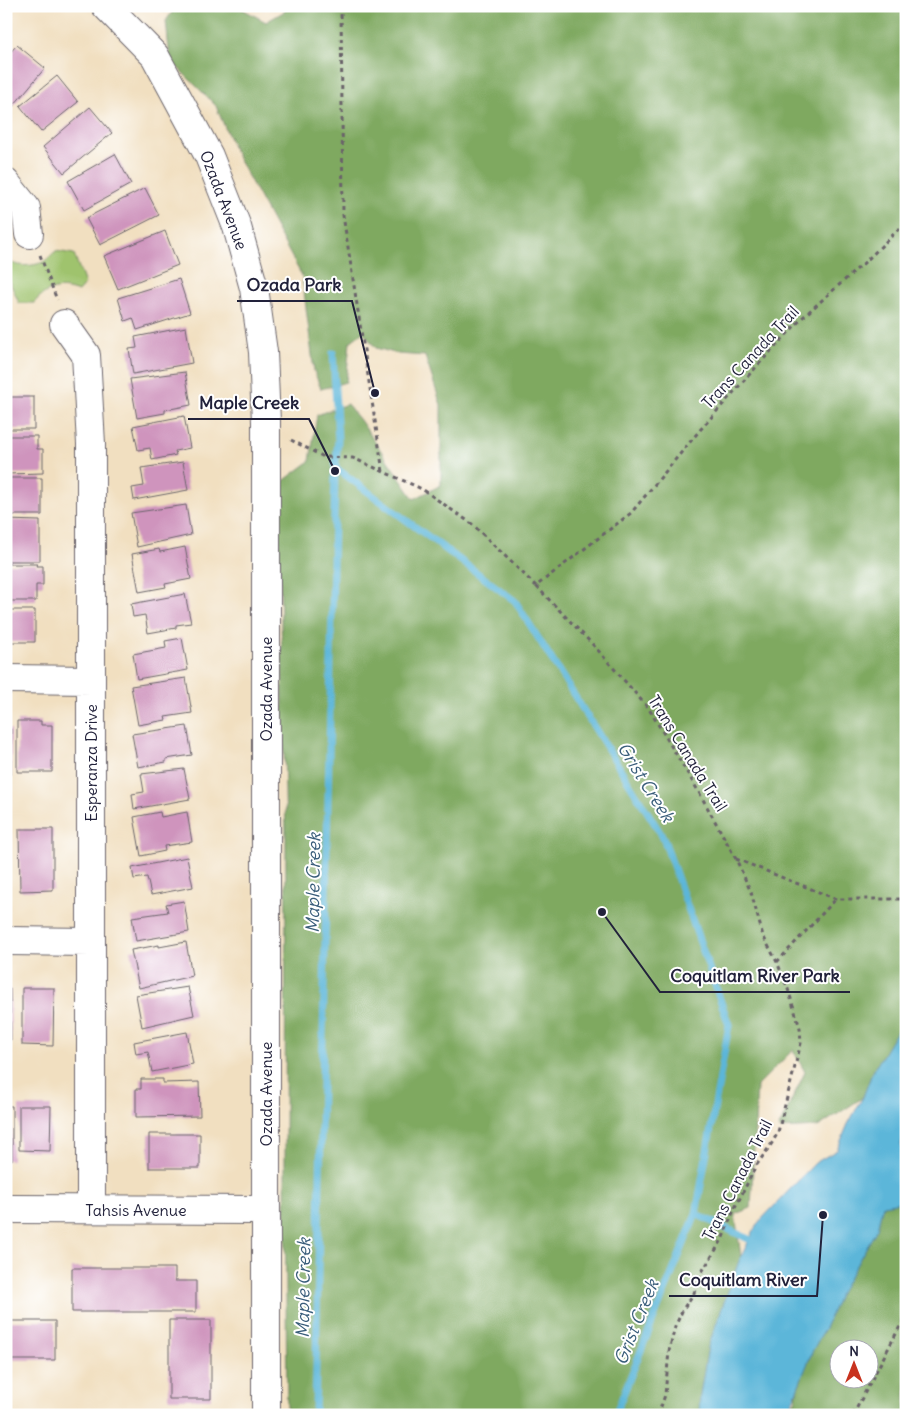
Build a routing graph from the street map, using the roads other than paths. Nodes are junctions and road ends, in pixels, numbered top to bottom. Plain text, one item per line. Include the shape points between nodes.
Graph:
1 (106, 6) edge
2 (6, 183) edge
3 (29, 234) road end
4 (64, 324) road end
5 (6, 679) edge
6 (91, 680) junction
7 (6, 941) edge
8 (90, 942) junction
9 (6, 1209) edge
10 (91, 1209) junction
11 (266, 1210) junction
12 (266, 1415) edge

1 - 11 street, Ozada Avenue via 155,56 209,156 237,227 254,288 264,352
2 - 3 street via 26,208
4 - 6 street, Esperanza Drive via 86,355 91,444
5 - 6 street
6 - 8 street, Esperanza Drive
7 - 8 street
8 - 10 street, Esperanza Drive
9 - 10 street, Tahsis Avenue
10 - 11 street, Tahsis Avenue
11 - 12 street, Ozada Avenue

